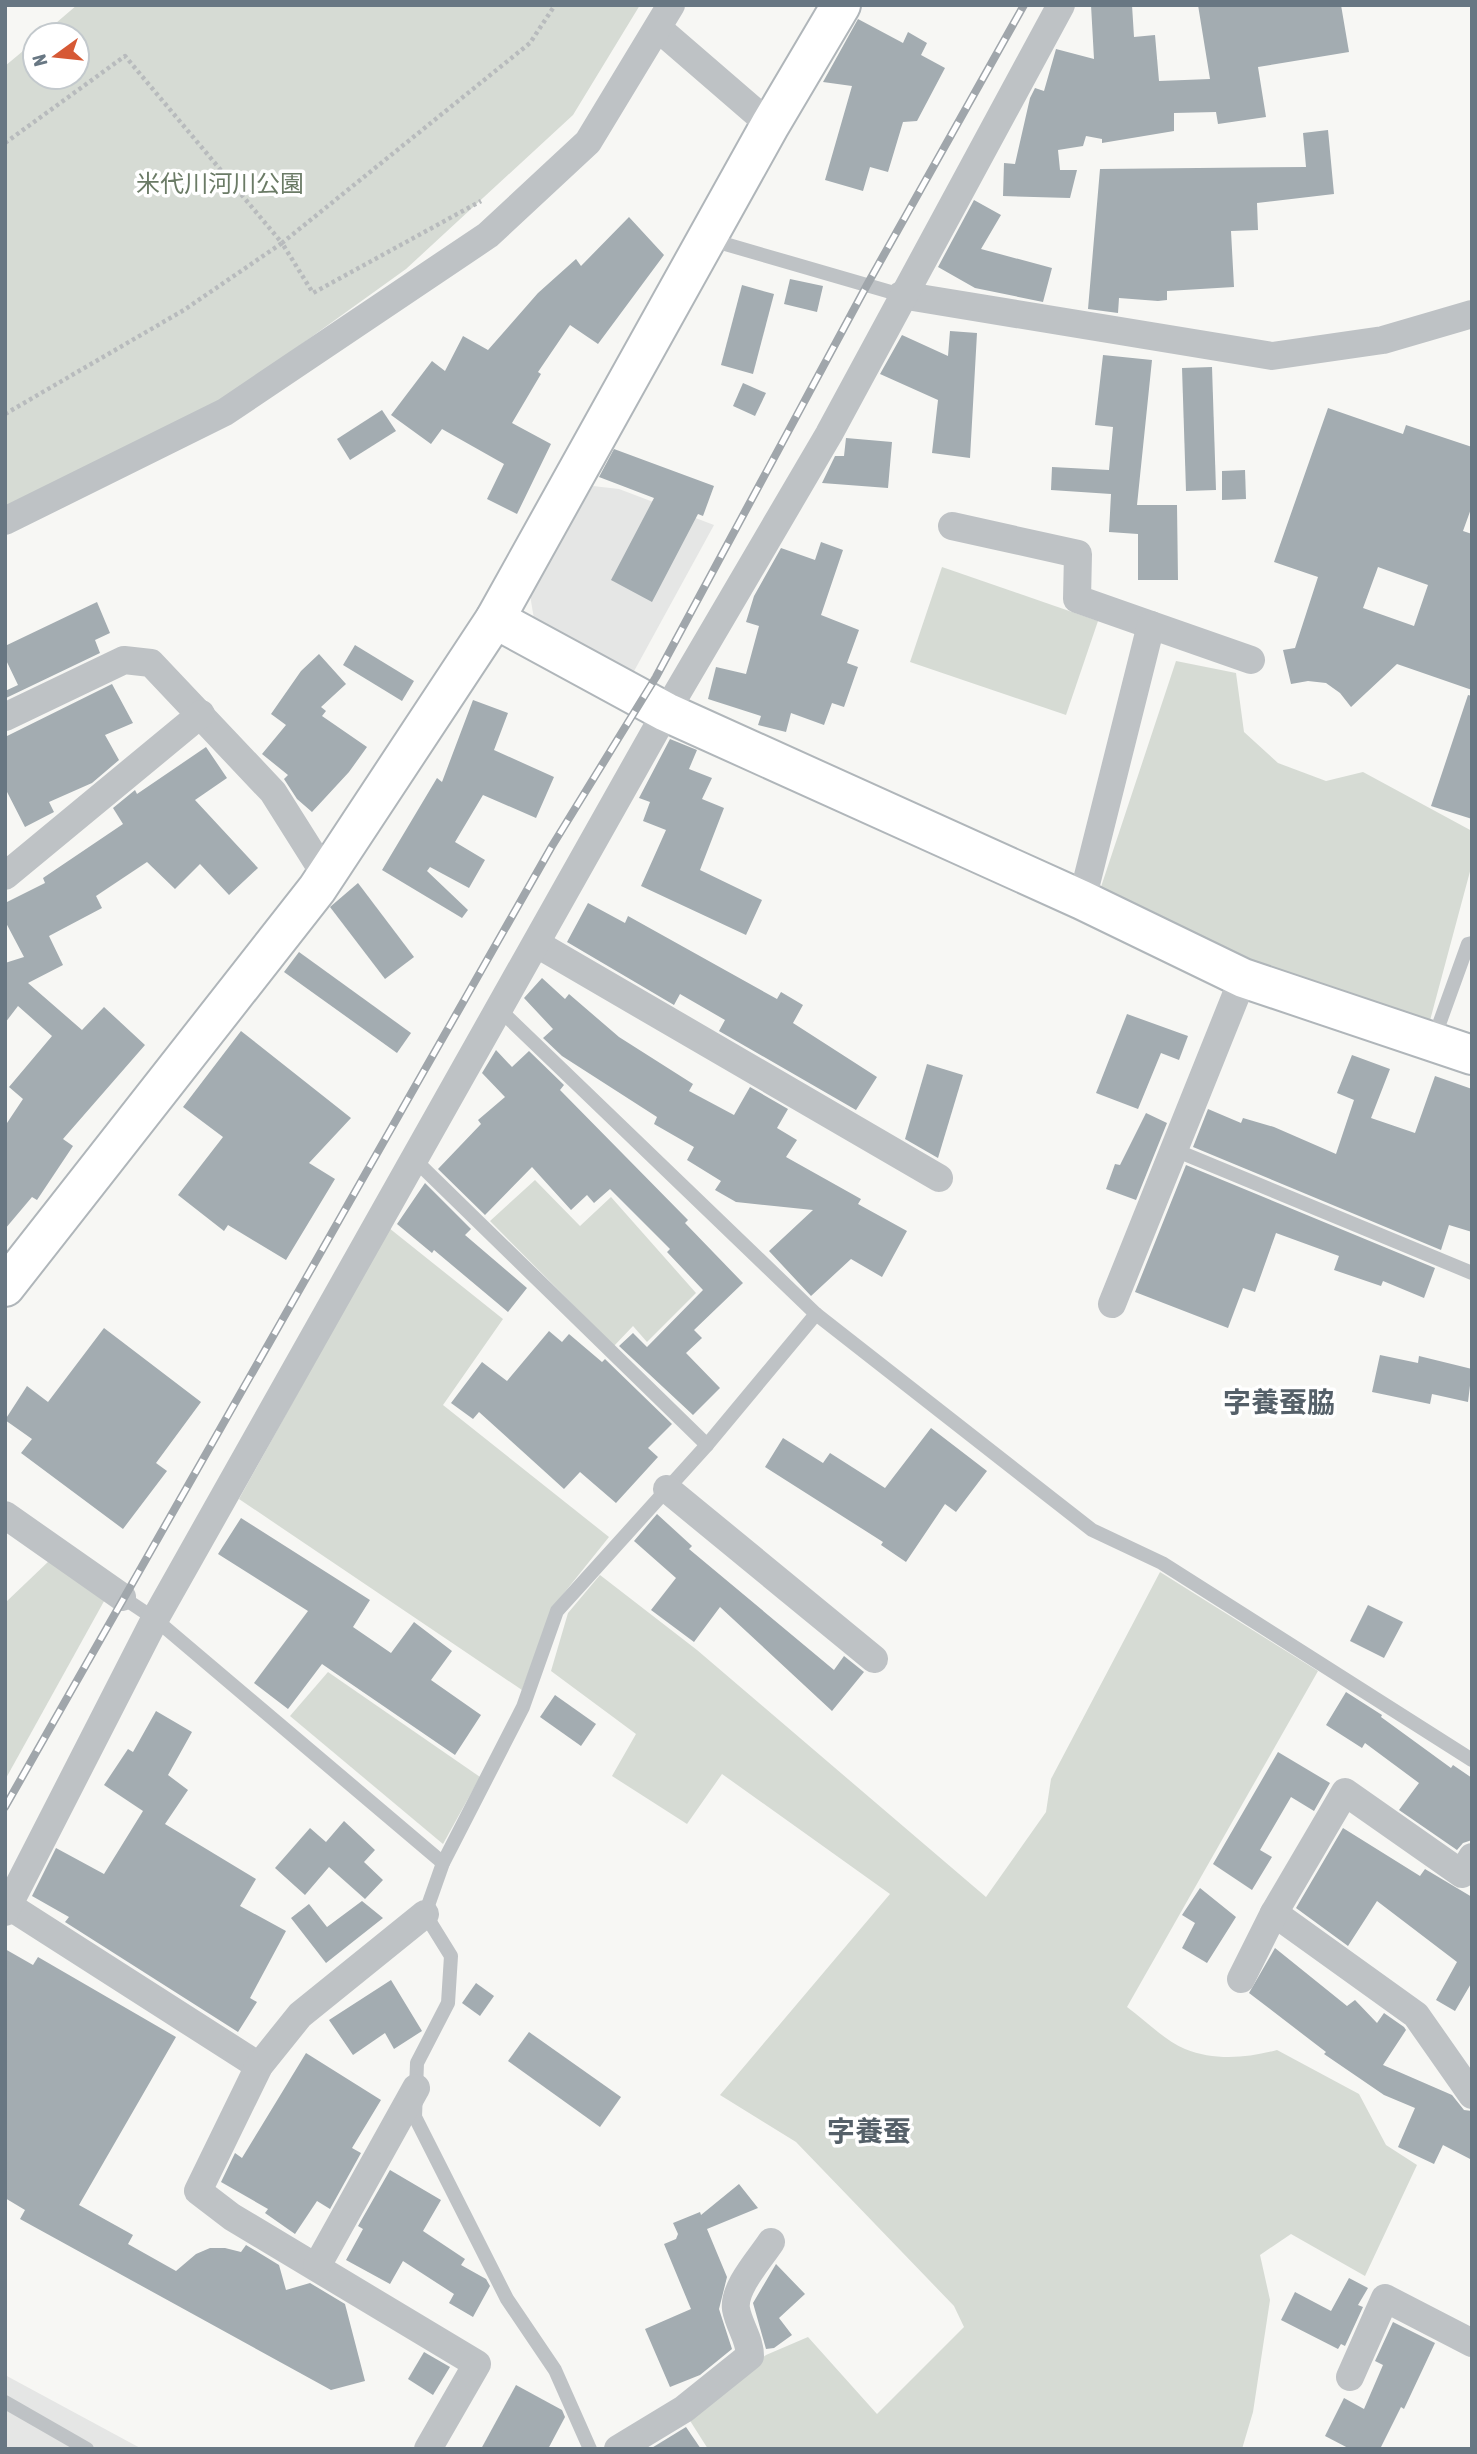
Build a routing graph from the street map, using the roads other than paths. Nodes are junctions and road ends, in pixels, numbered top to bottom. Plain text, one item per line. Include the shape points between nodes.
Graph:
1 (841, 5) edge
2 (1062, 5) edge
3 (665, 17) edge
4 (770, 125) junction
5 (707, 239) junction
6 (901, 295) junction
7 (1472, 314) edge
8 (5, 521) edge
9 (952, 526) dead end
10 (495, 619) junction
11 (1151, 625) junction
12 (1251, 660) dead end
13 (666, 712) junction
14 (201, 715) junction
15 (5, 716) edge
16 (5, 876) edge
17 (326, 876) junction
18 (1082, 900) junction
19 (1472, 943) edge
20 (537, 944) junction
21 (1243, 978) junction
22 (500, 1010) junction
23 (1432, 1043) junction
24 (1472, 1055) edge
25 (1175, 1150) junction
26 (415, 1160) junction
27 (939, 1178) dead end
28 (1472, 1273) edge
29 (5, 1287) edge
30 (1112, 1304) dead end
31 (816, 1314) junction
32 (707, 1445) junction
33 (667, 1489) junction
34 (5, 1515) edge
35 (122, 1597) joint
36 (155, 1619) junction
37 (873, 1659) dead end
38 (1472, 1760) edge
39 (1472, 1857) edge
40 (443, 1863) junction
41 (7, 1909) edge
42 (1274, 1913) junction
43 (425, 1914) junction
44 (1241, 1979) dead end
45 (259, 2066) junction
46 (416, 2088) junction
47 (1472, 2095) edge
48 (771, 2242) dead end
49 (317, 2266) junction
50 (1472, 2343) edge
51 (1350, 2377) dead end
52 (5, 2402) edge
53 (87, 2449) edge
54 (428, 2449) edge
55 (590, 2449) edge
56 (618, 2449) edge

1 - 4 street
2 - 6 street
3 - 4 street
3 - 8 street via 588,142 488,235 225,412
4 - 5 street
5 - 6 lane
5 - 10 street
6 - 7 street via 1272,356 1383,341
6 - 13 street via 828,433
9 - 11 street via 1078,554 1077,599
10 - 13 street
10 - 17 street
11 - 12 street
11 - 18 street
13 - 18 street
13 - 20 street
14 - 15 street via 151,663 124,660
14 - 16 street
14 - 17 street via 273,792
17 - 29 street
18 - 21 street
19 - 23 lane
20 - 22 street
20 - 27 street
21 - 23 street
21 - 25 street
22 - 26 street
22 - 31 lane
23 - 24 street
25 - 28 lane
25 - 30 street
26 - 32 lane
26 - 36 street
31 - 32 lane
31 - 38 lane via 1092,1530 1162,1563
32 - 33 lane
33 - 37 street
33 - 40 lane via 557,1611 523,1707
34 - 35 street
35 - 36 lane
36 - 40 lane
36 - 41 street
39 - 42 street via 1462,1874 1345,1792
40 - 43 lane
41 - 45 street
42 - 44 street
42 - 47 street via 1416,2015
43 - 45 street via 300,2015
43 - 46 lane via 451,1956 448,2003 417,2063
45 - 49 street via 198,2191 232,2217
46 - 49 street
46 - 55 lane via 415,2117 507,2298 555,2370
48 - 56 street via 737,2296 736,2308 750,2356 684,2409
49 - 54 street via 477,2364
50 - 51 street via 1385,2298
52 - 53 lane

